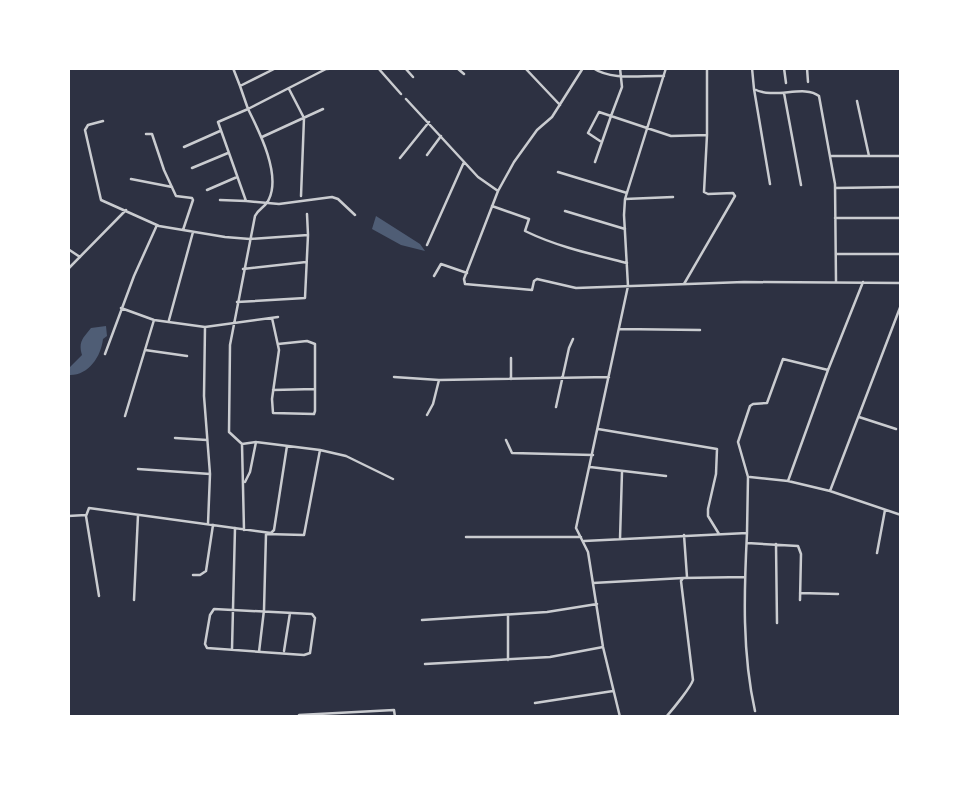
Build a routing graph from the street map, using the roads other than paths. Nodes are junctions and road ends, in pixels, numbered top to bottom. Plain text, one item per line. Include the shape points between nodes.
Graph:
1 (233, 68) edge
2 (276, 68) edge
3 (341, 68) edge
4 (378, 68) edge
5 (405, 68) edge
6 (457, 68) edge
7 (525, 68) edge
8 (583, 68) edge
9 (593, 68) edge
10 (620, 68) edge
11 (666, 68) edge
12 (751, 68) edge
13 (784, 68) edge
14 (807, 68) edge
15 (326, 69) edge
16 (707, 70) edge
17 (464, 74) dead end
18 (621, 75) junction
19 (664, 76) junction
20 (413, 77) dead end
21 (808, 82) dead end
22 (786, 83) dead end
23 (240, 86) junction
24 (289, 89) junction
25 (754, 89) junction
26 (784, 93) junction
27 (401, 94) dead end
28 (406, 99) dead end
29 (857, 101) dead end
30 (560, 105) junction
31 (248, 109) junction
32 (323, 109) dead end
33 (611, 116) junction
34 (304, 118) junction
35 (103, 121) dead end
36 (429, 122) junction
37 (647, 129) junction
38 (220, 131) junction
39 (146, 134) dead end
40 (707, 135) junction
41 (441, 136) junction
42 (262, 137) junction
43 (601, 141) junction
44 (184, 148) dead end
45 (228, 153) junction
46 (427, 155) dead end
47 (830, 156) junction
48 (869, 156) junction
49 (901, 156) edge
50 (400, 158) dead end
51 (464, 162) junction
52 (595, 162) dead end
53 (192, 168) dead end
54 (558, 172) dead end
55 (237, 177) junction
56 (131, 179) dead end
57 (770, 184) dead end
58 (801, 185) dead end
59 (172, 187) junction
60 (901, 187) edge
61 (835, 188) junction
62 (207, 190) dead end
63 (498, 191) junction
64 (627, 193) junction
65 (301, 195) dead end
66 (673, 197) dead end
67 (625, 199) junction
68 (220, 200) dead end
69 (246, 201) junction
70 (267, 204) junction
71 (492, 206) junction
72 (126, 210) junction
73 (565, 211) dead end
74 (307, 214) dead end
75 (355, 215) dead end
76 (835, 218) junction
77 (901, 218) edge
78 (68, 225) edge
79 (158, 225) junction
80 (183, 229) junction
81 (625, 229) junction
82 (193, 231) junction
83 (308, 235) junction
84 (68, 236) edge
85 (250, 239) junction
86 (427, 245) dead end
87 (68, 250) edge
88 (836, 254) junction
89 (901, 254) edge
90 (80, 257) junction
91 (307, 262) junction
92 (627, 263) junction
93 (68, 269) edge
94 (243, 269) junction
95 (467, 272) junction
96 (434, 276) dead end
97 (836, 281) junction
98 (863, 282) junction
99 (901, 283) edge
100 (684, 284) junction
101 (628, 286) junction
102 (237, 302) junction
103 (901, 305) edge
104 (121, 308) junction
105 (278, 317) dead end
106 (272, 318) junction
107 (154, 320) junction
108 (169, 320) junction
109 (233, 324) junction
110 (205, 327) junction
111 (619, 329) junction
112 (700, 330) dead end
113 (573, 339) dead end
114 (278, 344) junction
115 (145, 350) junction
116 (105, 354) dead end
117 (187, 356) dead end
118 (511, 358) dead end
119 (828, 370) junction
120 (394, 377) dead end
121 (564, 377) junction
122 (609, 377) junction
123 (511, 379) junction
124 (439, 380) junction
125 (315, 389) junction
126 (273, 390) junction
127 (556, 407) dead end
128 (426, 415) dead end
129 (125, 416) dead end
130 (859, 417) junction
131 (598, 429) junction
132 (896, 429) dead end
133 (176, 438) dead end
134 (207, 440) junction
135 (506, 440) dead end
136 (256, 442) junction
137 (242, 444) junction
138 (287, 446) junction
139 (320, 450) junction
140 (593, 455) junction
141 (590, 467) junction
142 (138, 468) dead end
143 (622, 471) junction
144 (210, 474) junction
145 (666, 476) dead end
146 (748, 477) junction
147 (393, 480) dead end
148 (788, 481) junction
149 (245, 482) junction
150 (830, 491) junction
151 (886, 510) junction
152 (86, 515) junction
153 (138, 515) junction
154 (901, 515) edge
155 (68, 516) edge
156 (210, 525) junction
157 (235, 528) junction
158 (244, 530) junction
159 (747, 533) junction
160 (266, 534) junction
161 (719, 534) junction
162 (684, 535) junction
163 (466, 537) dead end
164 (581, 537) junction
165 (620, 539) junction
166 (584, 541) junction
167 (747, 543) junction
168 (776, 544) junction
169 (877, 553) dead end
170 (192, 575) dead end
171 (685, 577) junction
172 (745, 577) junction
173 (593, 583) junction
174 (800, 593) junction
175 (838, 594) dead end
176 (99, 596) dead end
177 (134, 600) dead end
178 (800, 600) dead end
179 (597, 604) junction
180 (235, 609) junction
181 (264, 611) junction
182 (290, 613) junction
183 (508, 615) junction
184 (422, 620) dead end
185 (777, 624) dead end
186 (603, 647) junction
187 (232, 649) junction
188 (259, 652) junction
189 (284, 653) junction
190 (508, 660) junction
191 (425, 664) dead end
192 (613, 691) junction
193 (535, 704) dead end
194 (755, 710) dead end
195 (300, 717) edge
196 (395, 717) edge
197 (620, 717) edge
198 (666, 717) edge

1 - 23 street
2 - 23 street
3 - 15 street
4 - 27 street
5 - 20 street
6 - 17 street
7 - 30 street
8 - 30 street
9 - 18 street via 602,74
10 - 18 street
11 - 19 street
12 - 25 street
13 - 22 street
14 - 21 street
15 - 24 street
16 - 40 street
18 - 19 street
18 - 33 street via 622,87
19 - 37 street
23 - 31 street
24 - 31 street
24 - 34 street
25 - 26 street
25 - 57 street
26 - 47 street via 814,92 819,96
26 - 58 street
28 - 36 street
29 - 48 street
30 - 63 street via 537,130
31 - 38 street via 219,120
31 - 42 street
32 - 34 street
33 - 37 street
33 - 43 street
33 - 43 street via 599,112 588,133
34 - 42 street
34 - 65 street
35 - 72 street via 85,130 101,200
36 - 41 street
36 - 50 street
37 - 40 street via 671,136
37 - 64 street
38 - 44 street
38 - 45 street
39 - 59 street via 152,134
40 - 100 street via 705,192 735,195
41 - 46 street
41 - 51 street
42 - 70 street via 272,186
43 - 52 street
45 - 53 street
45 - 55 street
47 - 48 street
47 - 61 street
48 - 49 street
51 - 63 street
51 - 86 street
54 - 64 street
55 - 62 street
55 - 69 street
56 - 59 street
59 - 80 street via 178,198 193,200
60 - 61 street
61 - 76 street
63 - 71 street
64 - 67 street
66 - 67 street
67 - 81 street
68 - 69 street
69 - 70 street
70 - 75 street via 332,197
70 - 85 street via 257,212
71 - 92 street via 529,219 525,231 545,240
71 - 95 street
72 - 79 street
72 - 90 street
73 - 81 street
74 - 83 street
76 - 77 street
76 - 88 street
78 - 84 street
79 - 80 street
79 - 104 street
80 - 82 street
81 - 92 street
82 - 85 street
82 - 108 street
83 - 85 street
83 - 91 street
85 - 94 street
87 - 90 street
88 - 89 street
88 - 97 street
90 - 93 street
91 - 94 street
91 - 102 street via 305,299
92 - 101 street
94 - 102 street
95 - 96 street via 442,264
95 - 101 street via 465,284 532,290 537,279 576,288
97 - 98 street
97 - 100 street
98 - 99 street
98 - 119 street
100 - 101 street
101 - 111 street
102 - 109 street
103 - 130 street
104 - 107 street
104 - 116 street
105 - 106 street
106 - 109 street
106 - 114 street
107 - 108 street
107 - 115 street
108 - 110 street
109 - 110 street
109 - 137 street via 229,432
110 - 134 street
111 - 112 street
111 - 122 street
113 - 121 street
114 - 125 street via 313,342
114 - 126 street
115 - 117 street
115 - 129 street
118 - 123 street
119 - 146 street via 782,360 767,403 750,406 738,439
119 - 148 street
120 - 124 street
121 - 122 street
121 - 123 street
121 - 127 street
122 - 131 street
123 - 124 street
124 - 128 street
125 - 126 street
125 - 126 street via 315,411 310,415 274,414
130 - 132 street
130 - 150 street
131 - 140 street
131 - 161 street via 717,449 708,509
133 - 134 street
134 - 144 street
135 - 140 street via 512,453
136 - 137 street
136 - 138 street
136 - 149 street
137 - 149 street
138 - 139 street
138 - 160 street via 274,530
139 - 147 street via 346,456
139 - 160 street via 304,535
140 - 141 street
141 - 143 street
141 - 164 street via 576,528
142 - 144 street
143 - 145 street
143 - 165 street
144 - 156 street
146 - 148 street
146 - 159 street
148 - 150 street
149 - 158 street
150 - 151 street
151 - 154 street
151 - 169 street
152 - 153 street via 91,508
152 - 155 street
152 - 176 street
153 - 156 street
153 - 177 street
156 - 157 street
156 - 170 street via 206,571
157 - 158 street
157 - 180 street
158 - 160 street
159 - 161 street
159 - 167 street
160 - 181 street
161 - 162 street
162 - 165 street
162 - 171 street
163 - 164 street
164 - 166 street
165 - 166 street
166 - 173 street
167 - 168 street
167 - 172 street
168 - 174 street via 799,547
168 - 185 street
171 - 172 street
171 - 173 street
171 - 198 street via 681,581 692,686
172 - 194 street via 748,677
173 - 179 street
174 - 175 street
174 - 178 street
179 - 183 street
179 - 186 street
180 - 181 street
180 - 187 street
180 - 187 street via 211,612 205,645
181 - 182 street
181 - 188 street
182 - 189 street
182 - 189 street via 312,614 315,623 308,654
183 - 184 street
183 - 190 street
186 - 190 street
186 - 192 street
187 - 188 street
188 - 189 street
190 - 191 street
192 - 193 street
192 - 197 street
195 - 196 street via 394,710

